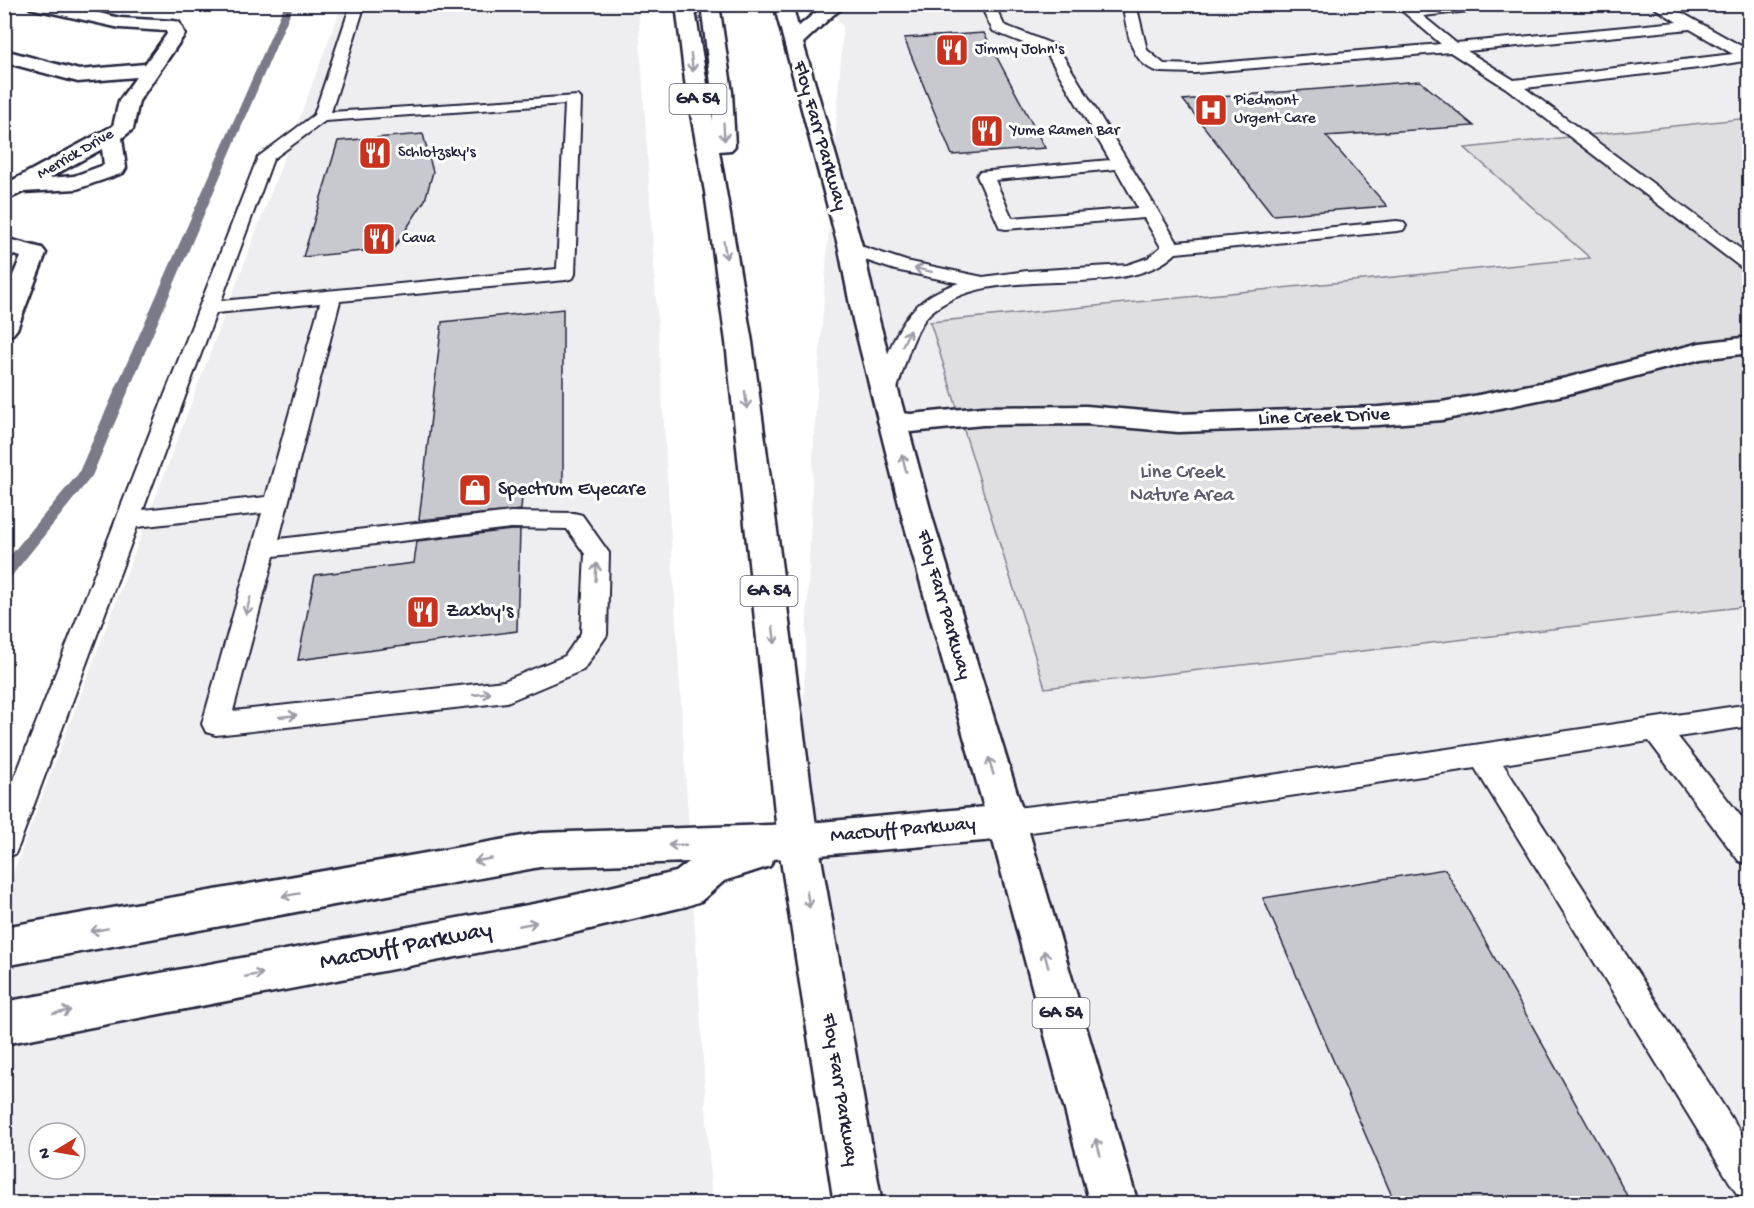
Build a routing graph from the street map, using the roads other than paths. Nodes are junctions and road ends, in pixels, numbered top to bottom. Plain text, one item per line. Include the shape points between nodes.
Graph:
1 (36, 4) edge
2 (358, 4) edge
3 (783, 4) edge
4 (840, 4) edge
5 (987, 4) edge
6 (1129, 4) edge
7 (1497, 4) edge
8 (1655, 4) edge
9 (684, 5) edge
10 (714, 7) edge
11 (1405, 9) edge
12 (1693, 25) junction
13 (793, 42) junction
14 (1455, 49) junction
15 (4, 56) edge
16 (1748, 56) edge
17 (148, 70) junction
18 (1511, 85) junction
19 (321, 117) junction
20 (111, 135) junction
21 (1121, 164) junction
22 (11, 191) edge
23 (716, 192) junction
24 (1149, 212) junction
25 (1397, 226) dead end
26 (4, 245) edge
27 (1171, 248) junction
28 (851, 249) junction
29 (1749, 266) edge
30 (980, 282) junction
31 (332, 296) junction
32 (209, 308) junction
33 (4, 329) edge
34 (1749, 345) edge
35 (885, 392) junction
36 (892, 421) junction
37 (276, 504) junction
38 (128, 520) junction
39 (264, 549) junction
40 (1749, 716) edge
41 (1657, 731) junction
42 (1483, 756) junction
43 (1007, 822) junction
44 (798, 841) junction
45 (4, 845) edge
46 (1749, 852) edge
47 (4, 947) edge
48 (4, 1023) edge
49 (1749, 1181) edge
50 (858, 1203) edge
51 (1114, 1203) edge

1 - 17 main road, Merrick Drive via 120,23 173,26 176,34
2 - 19 lane
3 - 13 main road, Floy Farr Parkway / GA 54
4 - 13 main road
5 - 21 lane via 998,28 1052,49
6 - 14 lane via 1140,52 1160,68 1195,69
7 - 11 lane
8 - 12 lane
9 -> 23 main road, Floy Farr Parkway / GA 54
10 -> 23 main road, Floy Farr Parkway / GA 54 via 724,144
11 - 14 lane
12 - 14 lane
12 - 16 lane
13 - 28 main road, Floy Farr Parkway / GA 54
14 - 18 lane
15 - 17 main road via 78,76
16 - 18 lane
17 - 20 main road, Merrick Drive via 129,101 123,129
18 - 29 lane
19 - 31 lane via 573,99 566,274
19 - 32 lane via 266,157
20 - 22 main road, Merrick Drive
20 - 22 main road via 115,168 77,182
21 - 24 lane
21 - 24 lane via 985,176 1006,225
23 -> 44 main road, Floy Farr Parkway / GA 54 via 741,353
24 - 27 lane
25 - 27 lane
26 - 33 main road via 34,253
27 - 30 lane via 1159,260 1134,270
30 -> 28 lane via 902,266
28 - 35 main road, Floy Farr Parkway / GA 54
35 -> 30 lane via 919,313 949,292
31 - 32 lane
31 - 37 lane
32 - 38 lane
34 - 36 main road, Line Creek Drive via 1700,351 1568,386 1442,411 1178,423 1086,415
35 - 36 main road, Floy Farr Parkway / GA 54
43 -> 36 main road, Floy Farr Parkway / GA 54
37 - 38 lane
37 - 39 lane
38 - 45 lane
39 -> 39 lane via 216,724 507,692 574,663 594,635 597,553 574,521 512,520
40 - 41 lane
41 - 42 lane
41 - 46 lane
42 - 43 lane
42 - 49 lane
43 - 44 main road, MacDuff Parkway
51 -> 43 main road, Floy Farr Parkway / GA 54
44 -> 47 main road, MacDuff Parkway via 540,850
48 -> 44 main road, MacDuff Parkway via 544,921 687,888 711,868
44 -> 50 main road, Floy Farr Parkway / GA 54

